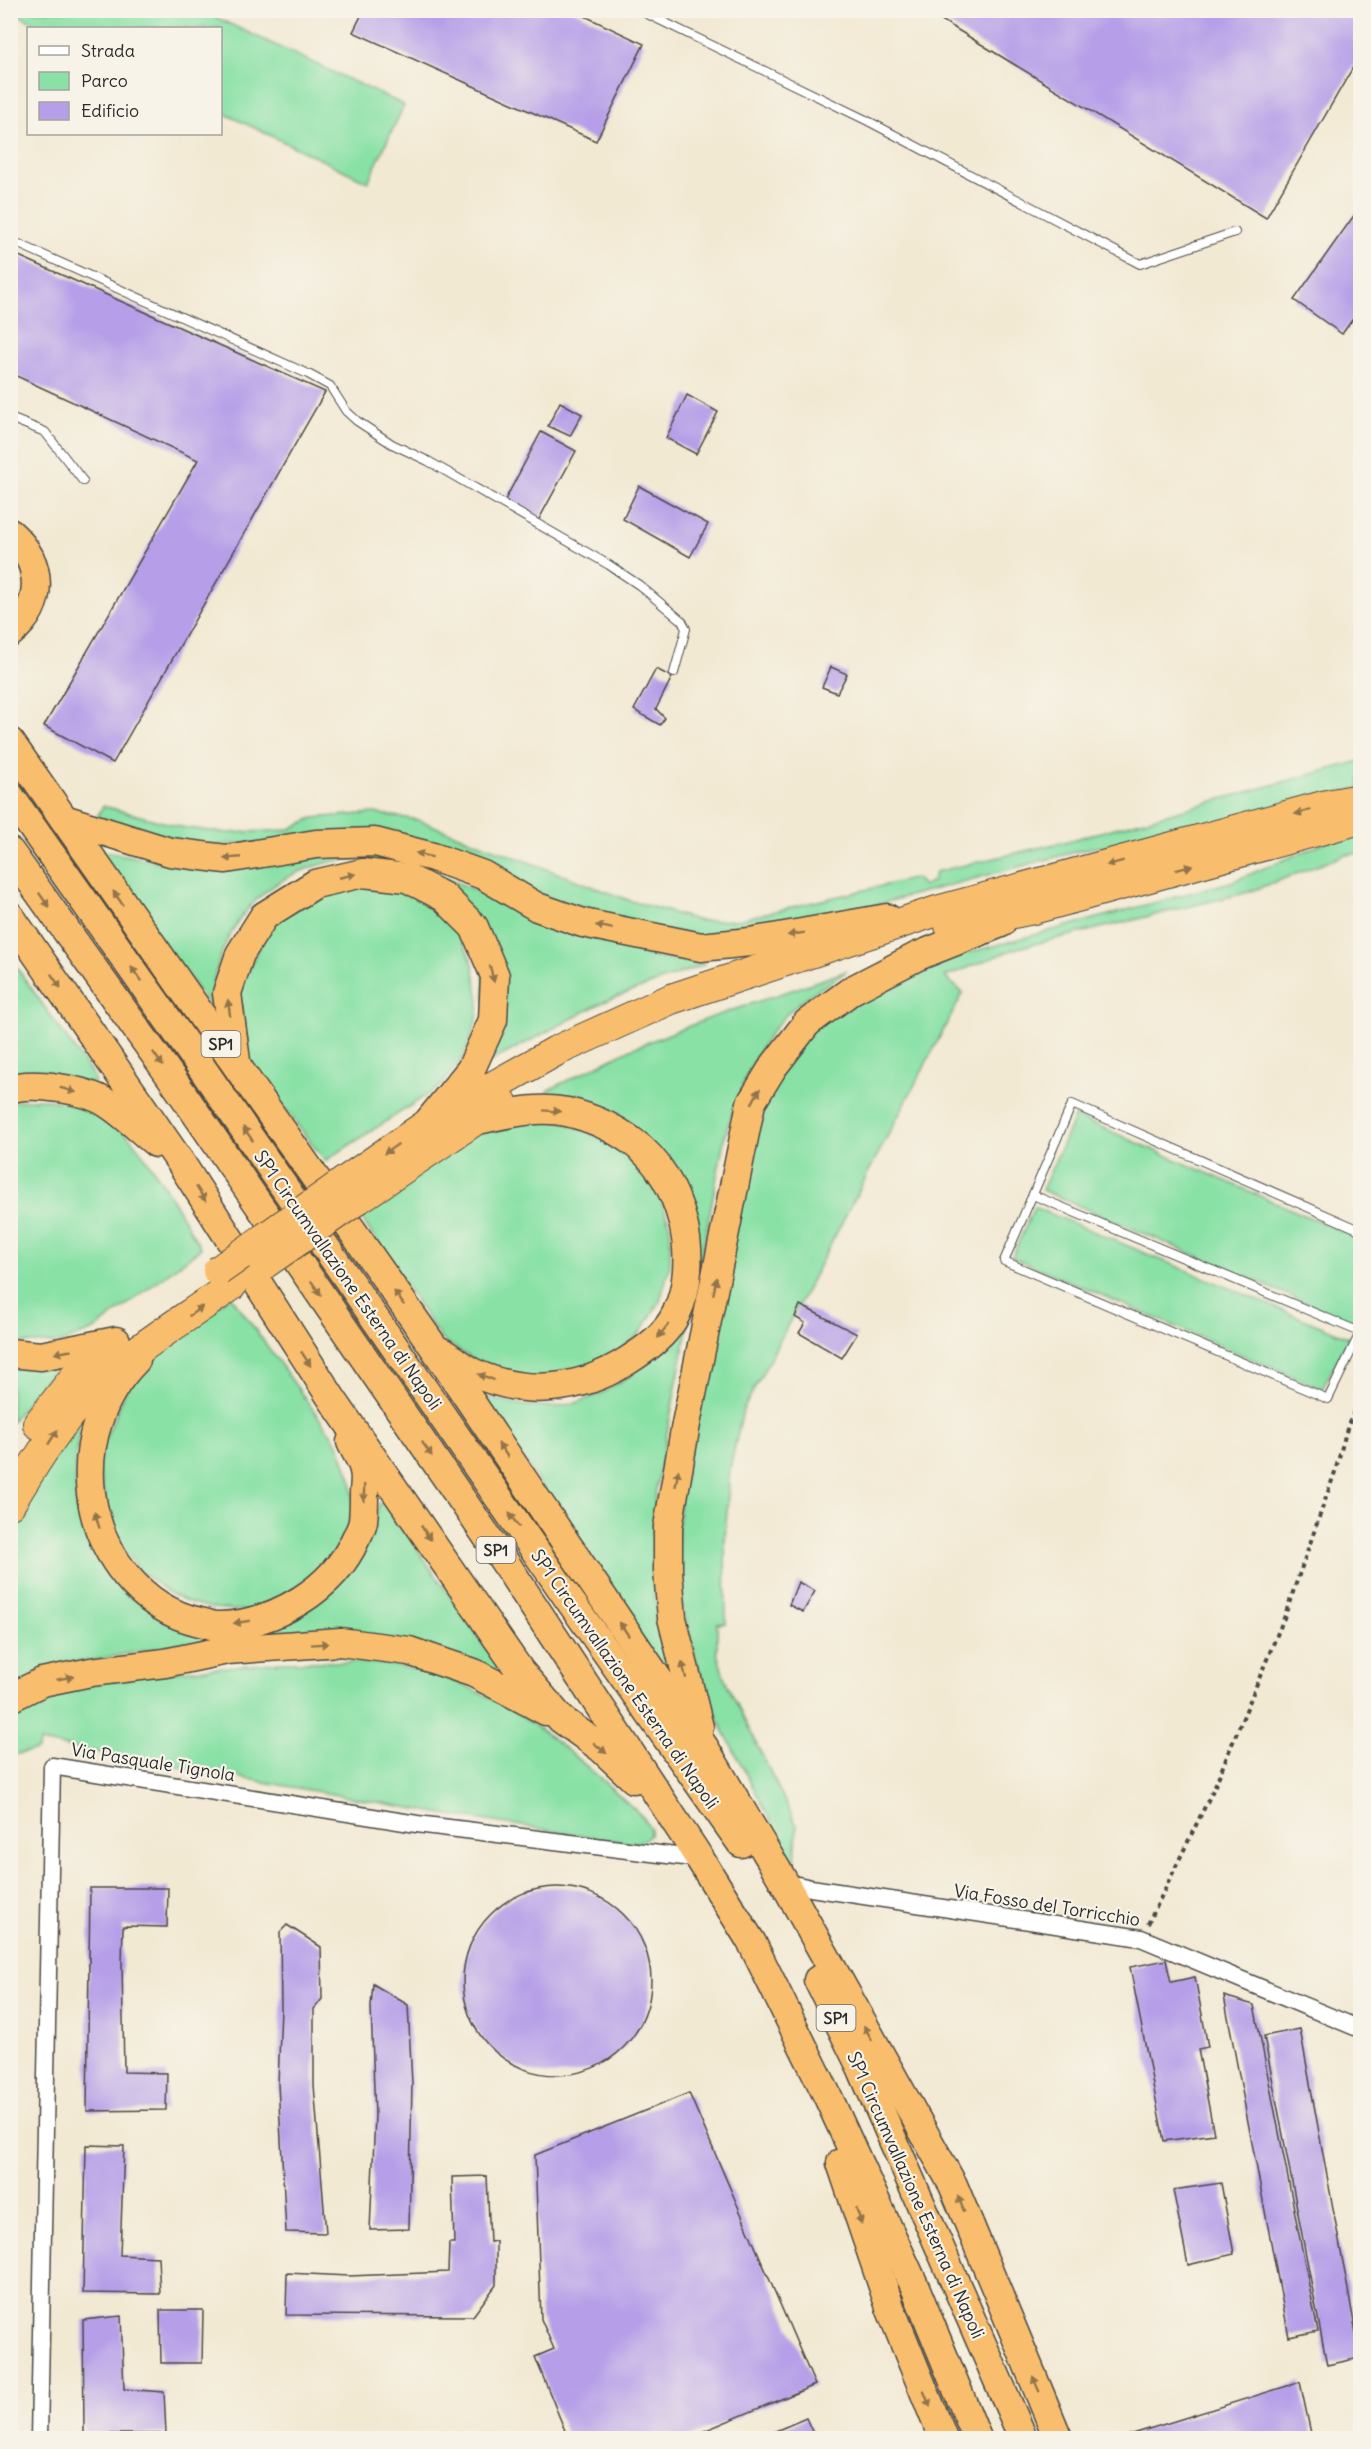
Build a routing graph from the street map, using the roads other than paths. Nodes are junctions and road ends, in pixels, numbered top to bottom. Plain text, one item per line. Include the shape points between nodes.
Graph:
1 (639, 10) edge
2 (1235, 231) dead end
3 (10, 240) edge
4 (10, 418) edge
5 (83, 481) dead end
6 (10, 533) edge
7 (10, 633) edge
8 (674, 673) dead end
9 (10, 742) edge
10 (10, 796) edge
11 (1360, 800) edge
12 (64, 819) junction
13 (1360, 819) edge
14 (10, 852) edge
15 (1033, 909) junction
16 (937, 911) junction
17 (10, 916) edge
18 (237, 1066) junction
19 (10, 1089) edge
20 (473, 1121) junction
21 (426, 1125) junction
22 (181, 1163) junction
23 (351, 1191) junction
24 (1033, 1195) junction
25 (1360, 1230) edge
26 (225, 1279) junction
27 (1360, 1333) edge
28 (161, 1335) junction
29 (116, 1341) junction
30 (433, 1346) junction
31 (10, 1353) edge
32 (332, 1399) junction
33 (10, 1467) edge
34 (10, 1504) edge
35 (10, 1698) edge
36 (561, 1719) junction
37 (704, 1747) junction
38 (666, 1808) junction
39 (722, 1816) junction
40 (700, 1859) junction
41 (784, 1882) junction
42 (1360, 2030) edge
43 (829, 2099) junction
44 (39, 2439) edge
45 (943, 2439) edge
46 (977, 2439) edge
47 (1023, 2439) edge
48 (1058, 2439) edge

1 - 2 lane via 868,121 1140,264
3 - 8 lane via 308,374 330,386 346,411 392,444 609,565 682,621 686,629
4 - 5 lane via 45,432
6 - 7 highway via 29,554 36,579 31,605
9 - 12 highway, SP1
39 -> 10 highway, SP1 Circumvallazione Esterna di Napoli / SP1
11 -> 16 highway via 1327,805
16 -> 12 highway via 701,947 583,923 537,907 483,875 375,842 316,844 226,859 170,852
18 -> 12 highway, SP1
15 -> 13 highway
14 -> 38 highway, SP1 Circumvallazione Esterna di Napoli / SP1 via 171,1077 490,1541
15 - 20 highway via 932,930 751,989 563,1066
37 -> 15 highway via 672,1618 668,1527 751,1103 807,1023 852,990 918,956
16 - 21 highway via 671,999 556,1051
17 -> 22 highway, SP1
18 -> 21 highway via 227,993 240,954 264,916 315,884 363,873 407,878 444,897 474,927 495,976 493,1020 471,1069
30 -> 18 highway, SP1
19 -> 22 highway via 21,1085 60,1088 104,1101
20 - 23 highway
20 -> 30 highway via 521,1111 566,1112 588,1118 634,1142 669,1185 686,1235 688,1261 676,1314 660,1337 614,1369 586,1382 559,1387 499,1382 472,1372
21 -> 23 highway
22 -> 32 highway, SP1
23 - 26 highway, bridge
24 - 25 lane via 1072,1104
24 - 27 lane
24 - 27 lane via 1004,1261 1328,1399
28 -> 26 highway
26 - 29 highway
32 -> 28 highway via 364,1471 363,1523 349,1555 321,1586 282,1610 217,1626 186,1619 154,1604 121,1571 101,1534 88,1475 92,1439 105,1400 122,1374
34 -> 28 highway via 59,1429 103,1378
29 -> 31 highway via 41,1356
29 - 33 highway via 78,1373
37 -> 30 highway
32 -> 36 highway, SP1 via 520,1671
35 -> 36 highway via 42,1682 91,1672 227,1650 340,1642 409,1651 474,1673
36 -> 38 highway, SP1 via 601,1748
37 - 39 highway
37 - 41 highway
38 - 40 highway, SP1 Circumvallazione Esterna di Napoli / SP1
39 - 47 highway, SP1 Circumvallazione Esterna di Napoli / SP1 via 815,1975 861,2067
40 - 43 highway, SP1 Circumvallazione Esterna di Napoli / SP1 via 752,1943
40 - 44 street, Via Pasquale Tignola via 417,1824 52,1766
41 - 42 street, Via Fosso del Torricchio via 1141,1938
48 -> 41 highway via 953,2186
43 -> 45 highway via 841,2163 891,2310
43 - 46 highway, SP1 Circumvallazione Esterna di Napoli / SP1 via 915,2287

